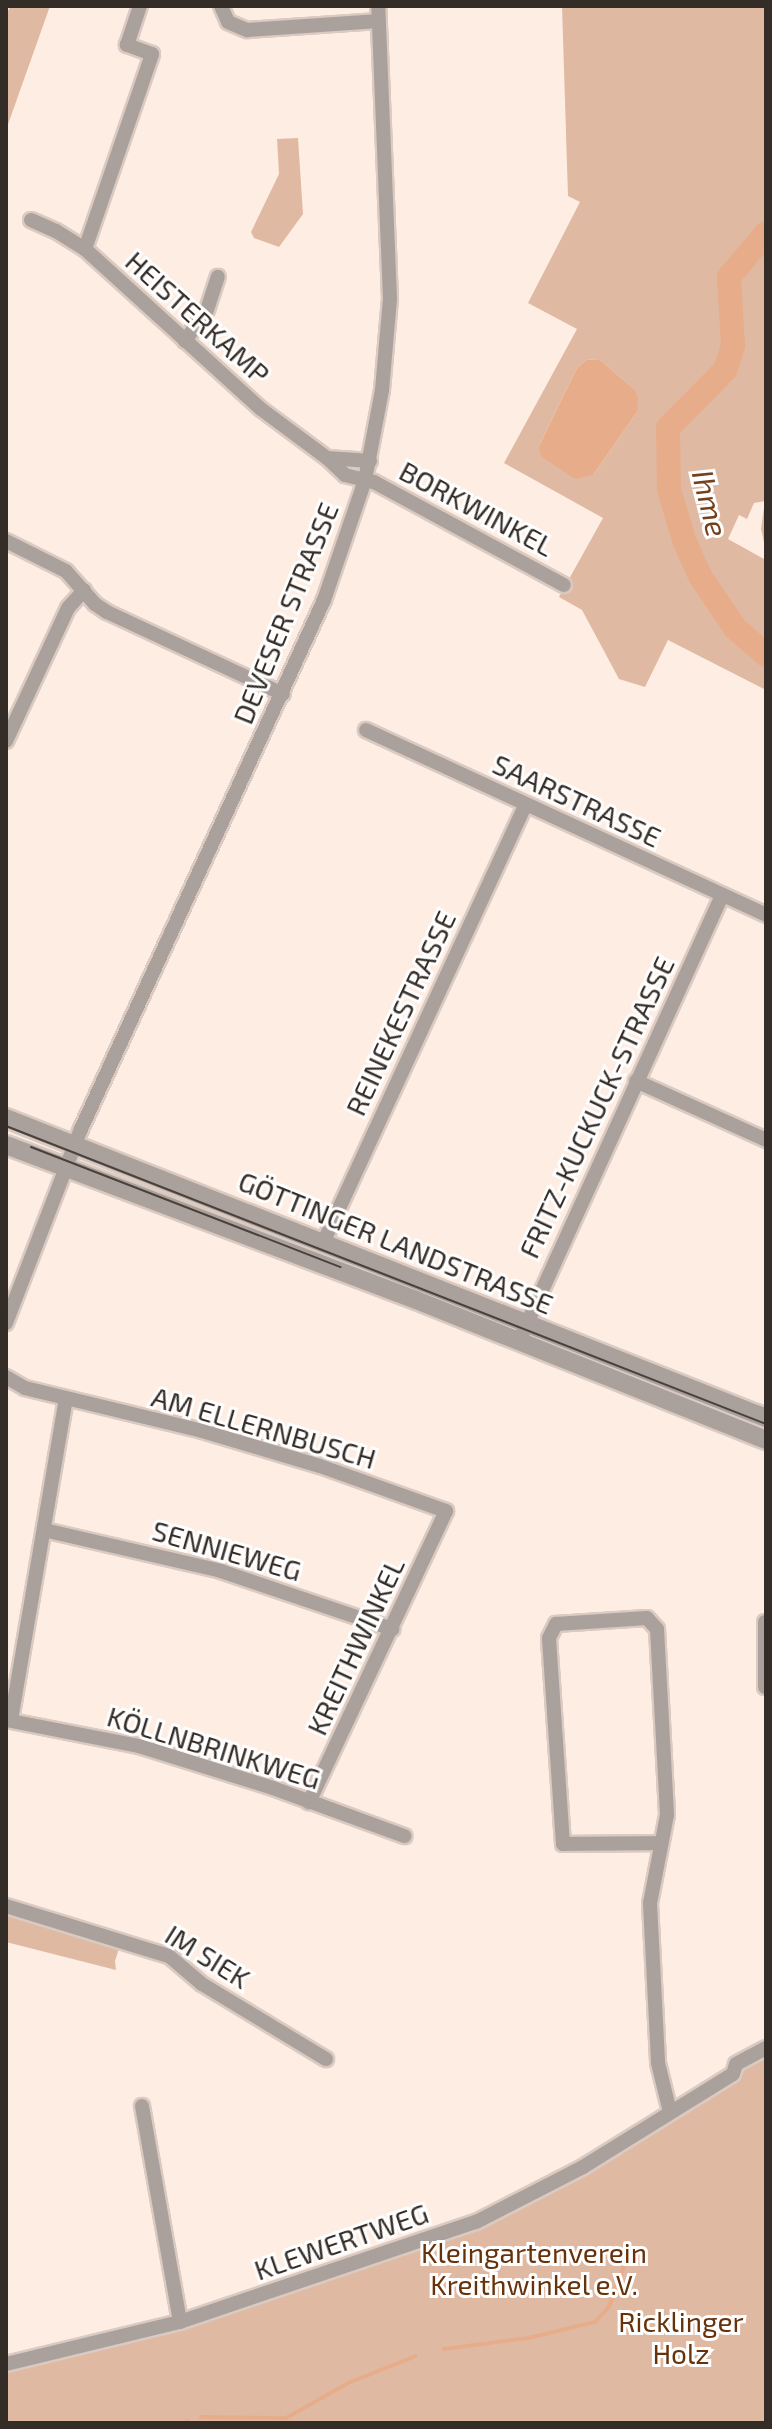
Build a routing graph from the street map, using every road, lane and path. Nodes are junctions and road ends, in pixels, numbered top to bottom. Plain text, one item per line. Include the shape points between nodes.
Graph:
1 (140, 6) edge
2 (221, 6) edge
3 (379, 14) edge
4 (31, 220) dead end
5 (85, 249) junction
6 (218, 277) dead end
7 (185, 341) junction
8 (327, 458) junction
9 (370, 461) junction
10 (365, 480) junction
11 (6, 541) edge
12 (564, 585) dead end
13 (84, 590) junction
14 (283, 694) junction
15 (366, 730) dead end
16 (8, 732) edge
17 (525, 806) junction
18 (722, 895) junction
19 (766, 915) edge
20 (636, 1081) junction
21 (6, 1118) edge
22 (766, 1140) edge
23 (6, 1145) edge
24 (71, 1155) junction
25 (323, 1243) junction
26 (6, 1323) edge
27 (522, 1332) junction
28 (6, 1377) edge
29 (66, 1399) junction
30 (766, 1418) edge
31 (766, 1440) edge
32 (446, 1511) joint
33 (44, 1530) junction
34 (765, 1622) edge
35 (392, 1629) junction
36 (766, 1687) edge
37 (766, 1701) edge
38 (9, 1720) edge
39 (309, 1802) junction
40 (404, 1836) dead end
41 (660, 1843) junction
42 (6, 1906) edge
43 (766, 2048) edge
44 (326, 2059) dead end
45 (142, 2106) dead end
46 (670, 2112) junction
47 (180, 2322) junction
48 (6, 2364) edge

1 - 5 street via 127,45 152,54
2 - 3 street via 228,22 247,30
3 - 9 street, DEVESER STRASSE via 390,299
4 - 5 street, HEISTERKAMP
5 - 7 street, HEISTERKAMP
6 - 7 street via 207,310
7 - 8 street, HEISTERKAMP via 261,409
8 - 9 street
8 - 10 street, HEISTERKAMP via 335,469
9 - 10 street, DEVESER STRASSE
10 - 12 street, BORKWINKEL
10 - 14 street, DEVESER STRASSE via 324,600
11 - 13 street via 66,571
13 - 14 street via 107,612
13 - 16 street via 68,608
14 - 24 street, DEVESER STRASSE
15 - 17 street, SAARSTRASSE
17 - 18 street, SAARSTRASSE
17 - 25 street, REINEKESTRASSE
18 - 19 street, SAARSTRASSE
18 - 20 street, FRITZ-KUCKUCK-STRASSE
20 - 22 street
20 - 27 street, FRITZ-KUCKUCK-STRASSE
21 - 24 street, GÖTTINGER LANDSTRASSE
23 - 24 street, GÖTTINGER LANDSTRASSE
24 - 25 street, GÖTTINGER LANDSTRASSE
24 - 26 street, DEVESER STRASSE
24 - 27 street, GÖTTINGER LANDSTRASSE
25 - 27 street, GÖTTINGER LANDSTRASSE
27 - 30 street, GÖTTINGER LANDSTRASSE
27 - 31 street, GÖTTINGER LANDSTRASSE
28 - 29 street, AM ELLERNBUSCH
29 - 32 street, AM ELLERNBUSCH via 199,1430
29 - 33 street
32 - 35 street, KREITHWINKEL
33 - 35 street, SENNIEWEG via 221,1571
33 - 38 street
34 - 36 street
35 - 39 street, KREITHWINKEL
36 - 37 street
38 - 39 street, KÖLLNBRINKWEG via 139,1746
39 - 40 street, KÖLLNBRINKWEG
41 - 41 street via 667,1815 654,1622 647,1618 556,1624 549,1638 563,1844
41 - 46 street via 650,1903 652,1958 658,2063
42 - 44 street, IM SIEK via 169,1956 202,1984
43 - 46 street, KLEWERTWEG
45 - 47 street
46 - 47 street, KLEWERTWEG via 557,2181 476,2222
47 - 48 street, KLEWERTWEG

